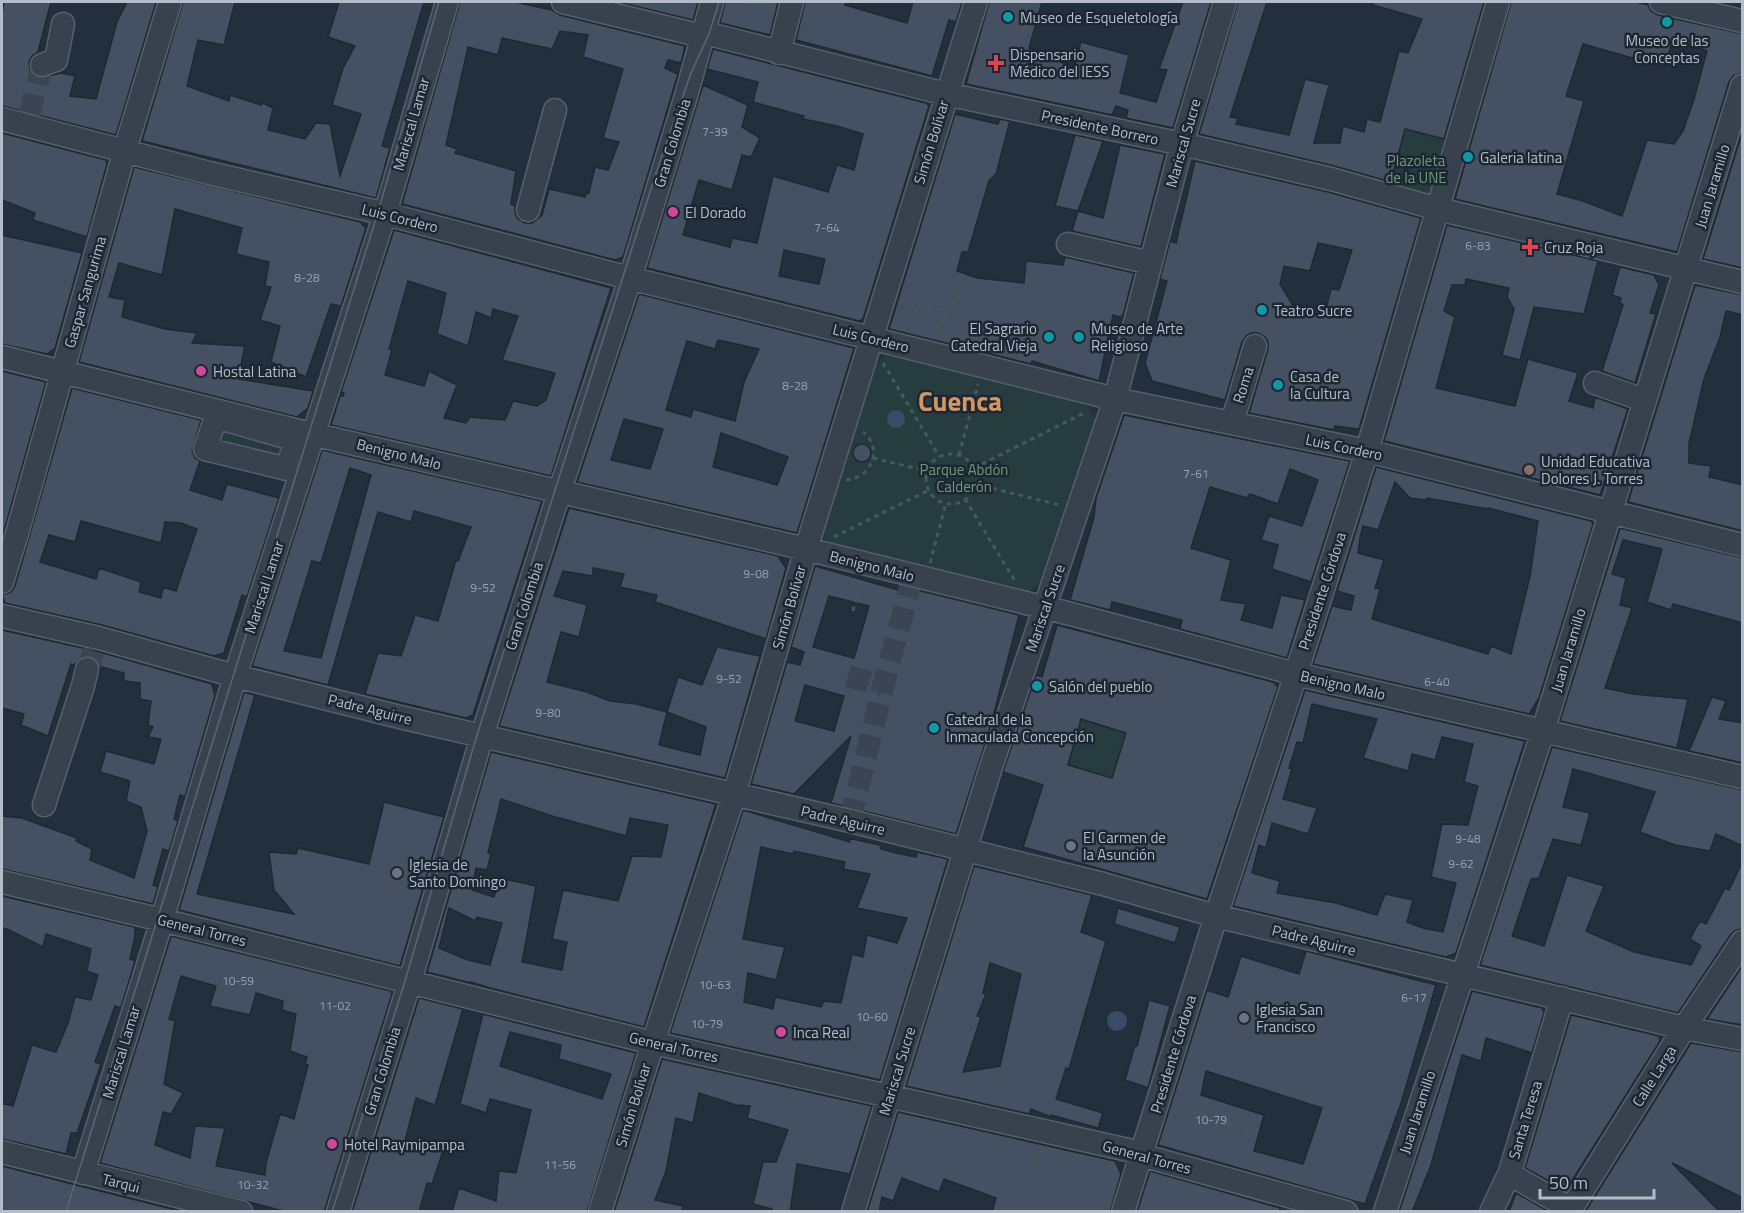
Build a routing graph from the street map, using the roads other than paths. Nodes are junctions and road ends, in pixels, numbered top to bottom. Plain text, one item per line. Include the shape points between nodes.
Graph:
1 (170, 2) edge
2 (447, 2) edge
3 (563, 2) edge
4 (712, 2) edge
5 (976, 2) edge
6 (1225, 2) edge
7 (1498, 2) edge
8 (1661, 2) edge
9 (791, 6) edge
10 (1743, 21) edge
11 (63, 24) dead end
12 (702, 36) junction
13 (779, 53) junction
14 (42, 65) tunnel mouth
15 (1743, 86) edge
16 (946, 94) junction
17 (555, 110) dead end
18 (2, 119) edge
19 (1182, 144) junction
20 (125, 150) junction
21 (1438, 209) junction
22 (528, 210) dead end
23 (385, 214) junction
24 (1068, 244) dead end
25 (1151, 263) junction
26 (1687, 267) junction
27 (630, 279) junction
28 (1743, 282) edge
29 (871, 338) junction
30 (1255, 346) dead end
31 (2, 357) edge
32 (63, 371) junction
33 (1595, 383) dead end
34 (1115, 399) junction
35 (1644, 400) junction
36 (1232, 423) junction
37 (315, 434) junction
38 (1367, 452) junction
39 (559, 493) junction
40 (1610, 512) junction
41 (10, 526) edge
42 (1743, 545) edge
43 (815, 546) junction
44 (2, 582) edge
45 (1045, 608) junction
46 (2, 616) edge
47 (93, 653) junction
48 (1296, 674) junction
49 (235, 676) junction
50 (1544, 732) junction
51 (482, 736) junction
52 (1743, 777) edge
53 (734, 795) junction
54 (44, 805) dead end
55 (964, 849) junction
56 (2, 882) edge
57 (1216, 916) junction
58 (162, 920) junction
59 (1743, 942) edge
60 (1463, 976) junction
61 (410, 981) junction
62 (1562, 998) junction
63 (1684, 1028) junction
64 (1743, 1039) edge
65 (653, 1043) junction
66 (890, 1097) junction
67 (2, 1152) edge
68 (1141, 1155) junction
69 (1510, 1172) junction
70 (82, 1173) junction
71 (1570, 1210) edge
72 (241, 1212) edge
73 (338, 1212) edge
74 (600, 1212) edge
75 (853, 1212) edge
76 (1123, 1212) edge
77 (1346, 1212) edge
78 (1385, 1212) edge
79 (1491, 1212) edge

1 - 20 street, Gaspar Sangurima
2 - 23 street, Mariscal Lamar
3 - 12 street, Presidente Borrero
4 - 12 street, Gran Colombia
5 - 16 street, Simón Bolívar
6 - 19 street, Mariscal Sucre
7 - 21 street, Presidente Córdova
8 - 10 street
9 - 13 street
11 - 14 street via 56,60
12 - 13 street, Presidente Borrero via 709,34
12 - 27 street, Gran Colombia
13 - 16 street, Presidente Borrero
15 - 26 street, Juan Jaramillo
16 - 19 street, Presidente Borrero
16 - 29 street, Simón Bolívar
17 - 22 street
18 - 20 street, Luis Cordero via 28,121
19 - 21 street, Presidente Borrero
19 - 25 street, Mariscal Sucre
20 - 23 street, Luis Cordero
20 - 32 street, Gaspar Sangurima
21 - 26 street, Presidente Borrero
21 - 38 street, Presidente Córdova
23 - 27 street, Luis Cordero
23 - 37 street, Mariscal Lamar
24 - 25 street
25 - 34 street, Mariscal Sucre
26 - 28 street, Presidente Borrero
26 - 35 street, Juan Jaramillo
27 - 29 street, Luis Cordero
27 - 39 street, Gran Colombia
29 - 34 street, Luis Cordero
29 - 43 street, Simón Bolívar
30 - 36 street, Roma
31 - 32 street, Benigno Malo
32 - 37 street, Benigno Malo
32 - 41 street, Gaspar Sangurima
33 - 35 street
34 - 36 street, Luis Cordero
34 - 45 street, Mariscal Sucre
35 - 40 street, Juan Jaramillo
36 - 38 street, Luis Cordero
37 - 39 street, Benigno Malo
37 - 49 street, Mariscal Lamar
38 - 40 street, Luis Cordero
38 - 48 street, Presidente Córdova
39 - 43 street, Benigno Malo
39 - 51 street, Gran Colombia
40 - 42 street, Luis Cordero
40 - 50 street, Juan Jaramillo
41 - 44 street, Gaspar Sangurima
43 - 45 street, Benigno Malo via 865,564
43 - 53 street, Simón Bolívar
45 - 48 street, Benigno Malo
45 - 55 street, Mariscal Sucre
46 - 47 street, Padre Aguirre
47 - 49 street, Padre Aguirre
47 - 54 street
48 - 50 street, Benigno Malo
48 - 57 street, Presidente Córdova
49 - 51 street, Padre Aguirre
49 - 58 street, Mariscal Lamar
50 - 52 street, Benigno Malo
50 - 60 street, Juan Jaramillo
51 - 53 street, Padre Aguirre
51 - 61 street, Gran Colombia
53 - 55 street, Padre Aguirre
53 - 65 street, Simón Bolívar
55 - 57 street, Padre Aguirre
55 - 66 street, Mariscal Sucre
56 - 58 street, General Torres
57 - 60 street, Padre Aguirre
57 - 68 street, Presidente Córdova
58 - 61 street, General Torres
58 - 70 street, Mariscal Lamar
59 - 63 street, Calle Larga
60 - 62 street, Padre Aguirre
60 - 78 street, Juan Jaramillo
61 - 65 street, General Torres
61 - 73 street, Gran Colombia
62 - 63 street, Padre Aguirre
62 - 69 street, Santa Teresa
63 - 64 street, Padre Aguirre
63 - 71 street, Calle Larga
65 - 66 street, General Torres
65 - 74 street, Simón Bolívar
66 - 68 street, General Torres
66 - 75 street, Mariscal Sucre
67 - 70 street, Tarqui
68 - 76 street, Presidente Córdova
68 - 77 street, General Torres
69 - 71 street, Santa Teresa
69 - 79 street
70 - 72 street, Tarqui

